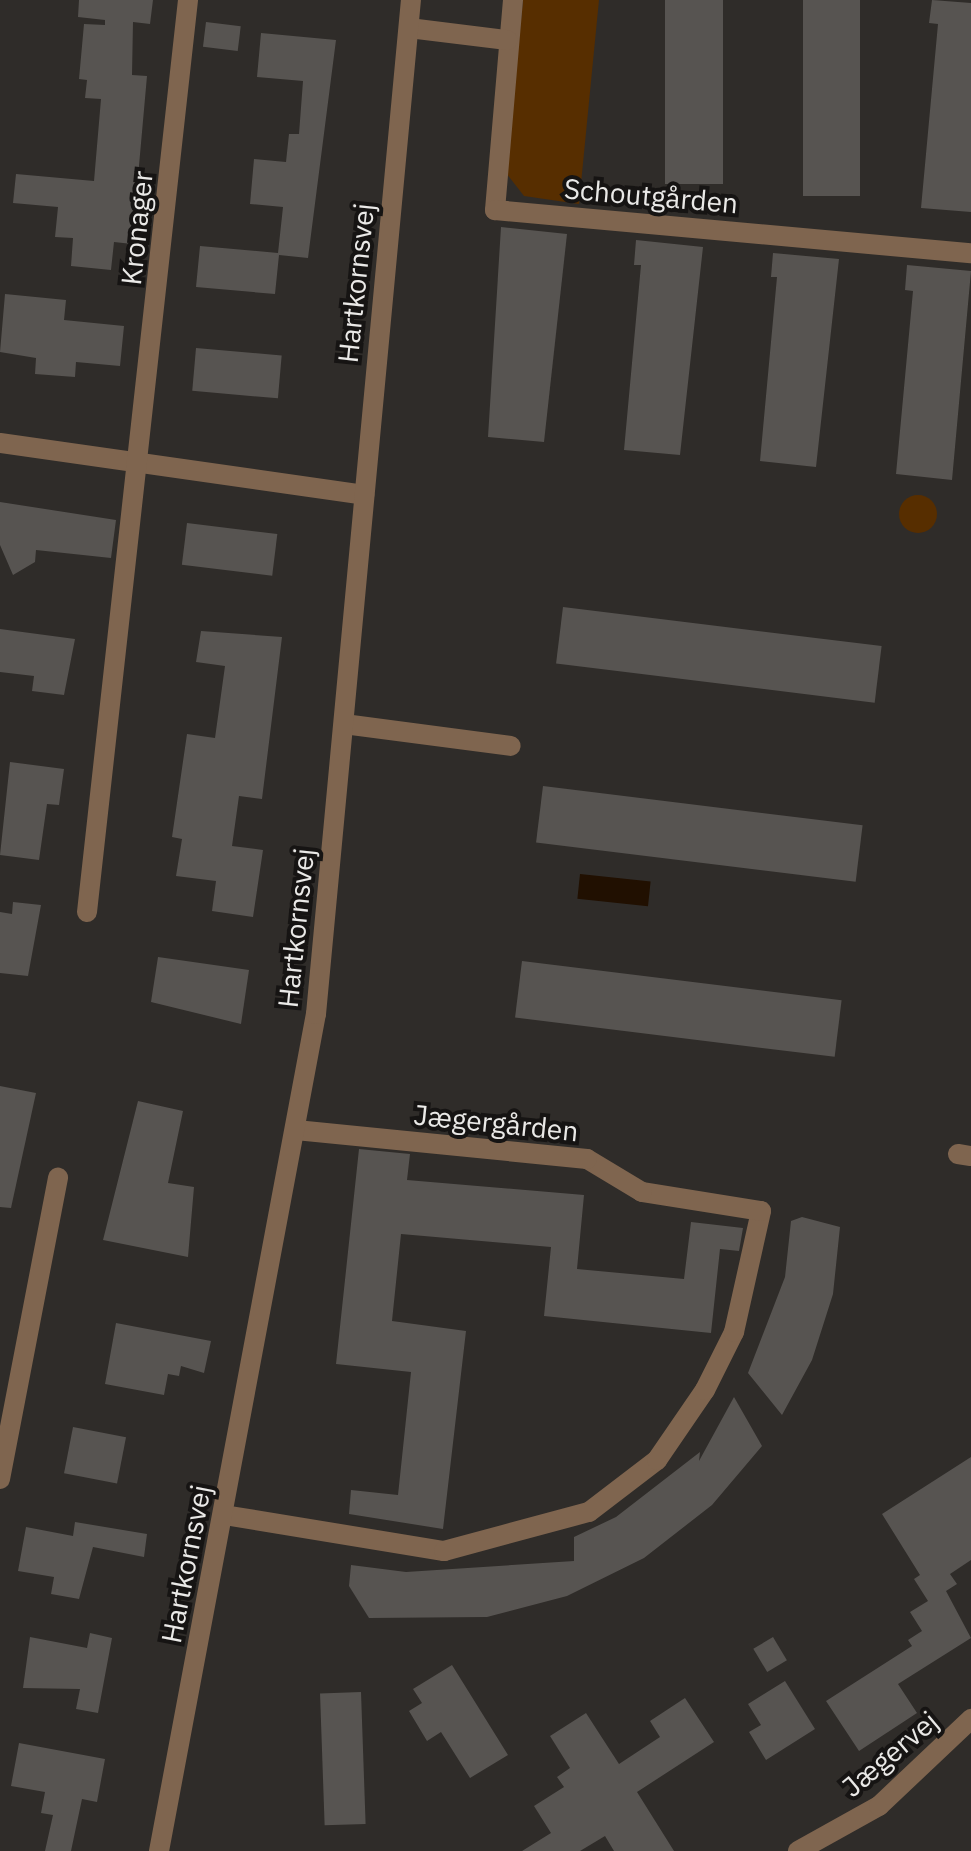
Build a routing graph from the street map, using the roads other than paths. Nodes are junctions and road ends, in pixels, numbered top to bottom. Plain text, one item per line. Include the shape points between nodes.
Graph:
1 (188, 0) edge
2 (411, 0) edge
3 (513, 0) edge
4 (409, 28) junction
5 (507, 40) junction
6 (971, 253) edge
7 (0, 443) edge
8 (142, 461) junction
9 (364, 495) junction
10 (344, 724) junction
11 (511, 746) dead end
12 (87, 912) dead end
13 (298, 1130) junction
14 (58, 1178) dead end
15 (0, 1479) edge
16 (224, 1515) junction
17 (971, 1719) edge
18 (159, 1851) edge
19 (798, 1851) edge

1 - 8 street, Kronager
2 - 4 street, Hartkornsvej
3 - 5 street, Schoutgården
4 - 5 street
4 - 9 street, Hartkornsvej
5 - 6 street, Schoutgården via 495,210
7 - 8 street
8 - 9 street
8 - 12 street, Kronager
9 - 10 street, Hartkornsvej
10 - 11 street
10 - 13 street, Hartkornsvej
13 - 16 street, Hartkornsvej
13 - 16 street, Jægergården via 587,1159 642,1192 761,1211 734,1332 705,1390 657,1460 589,1512 444,1551
14 - 15 street
16 - 18 street, Hartkornsvej
17 - 19 street, Jægervej via 879,1806

